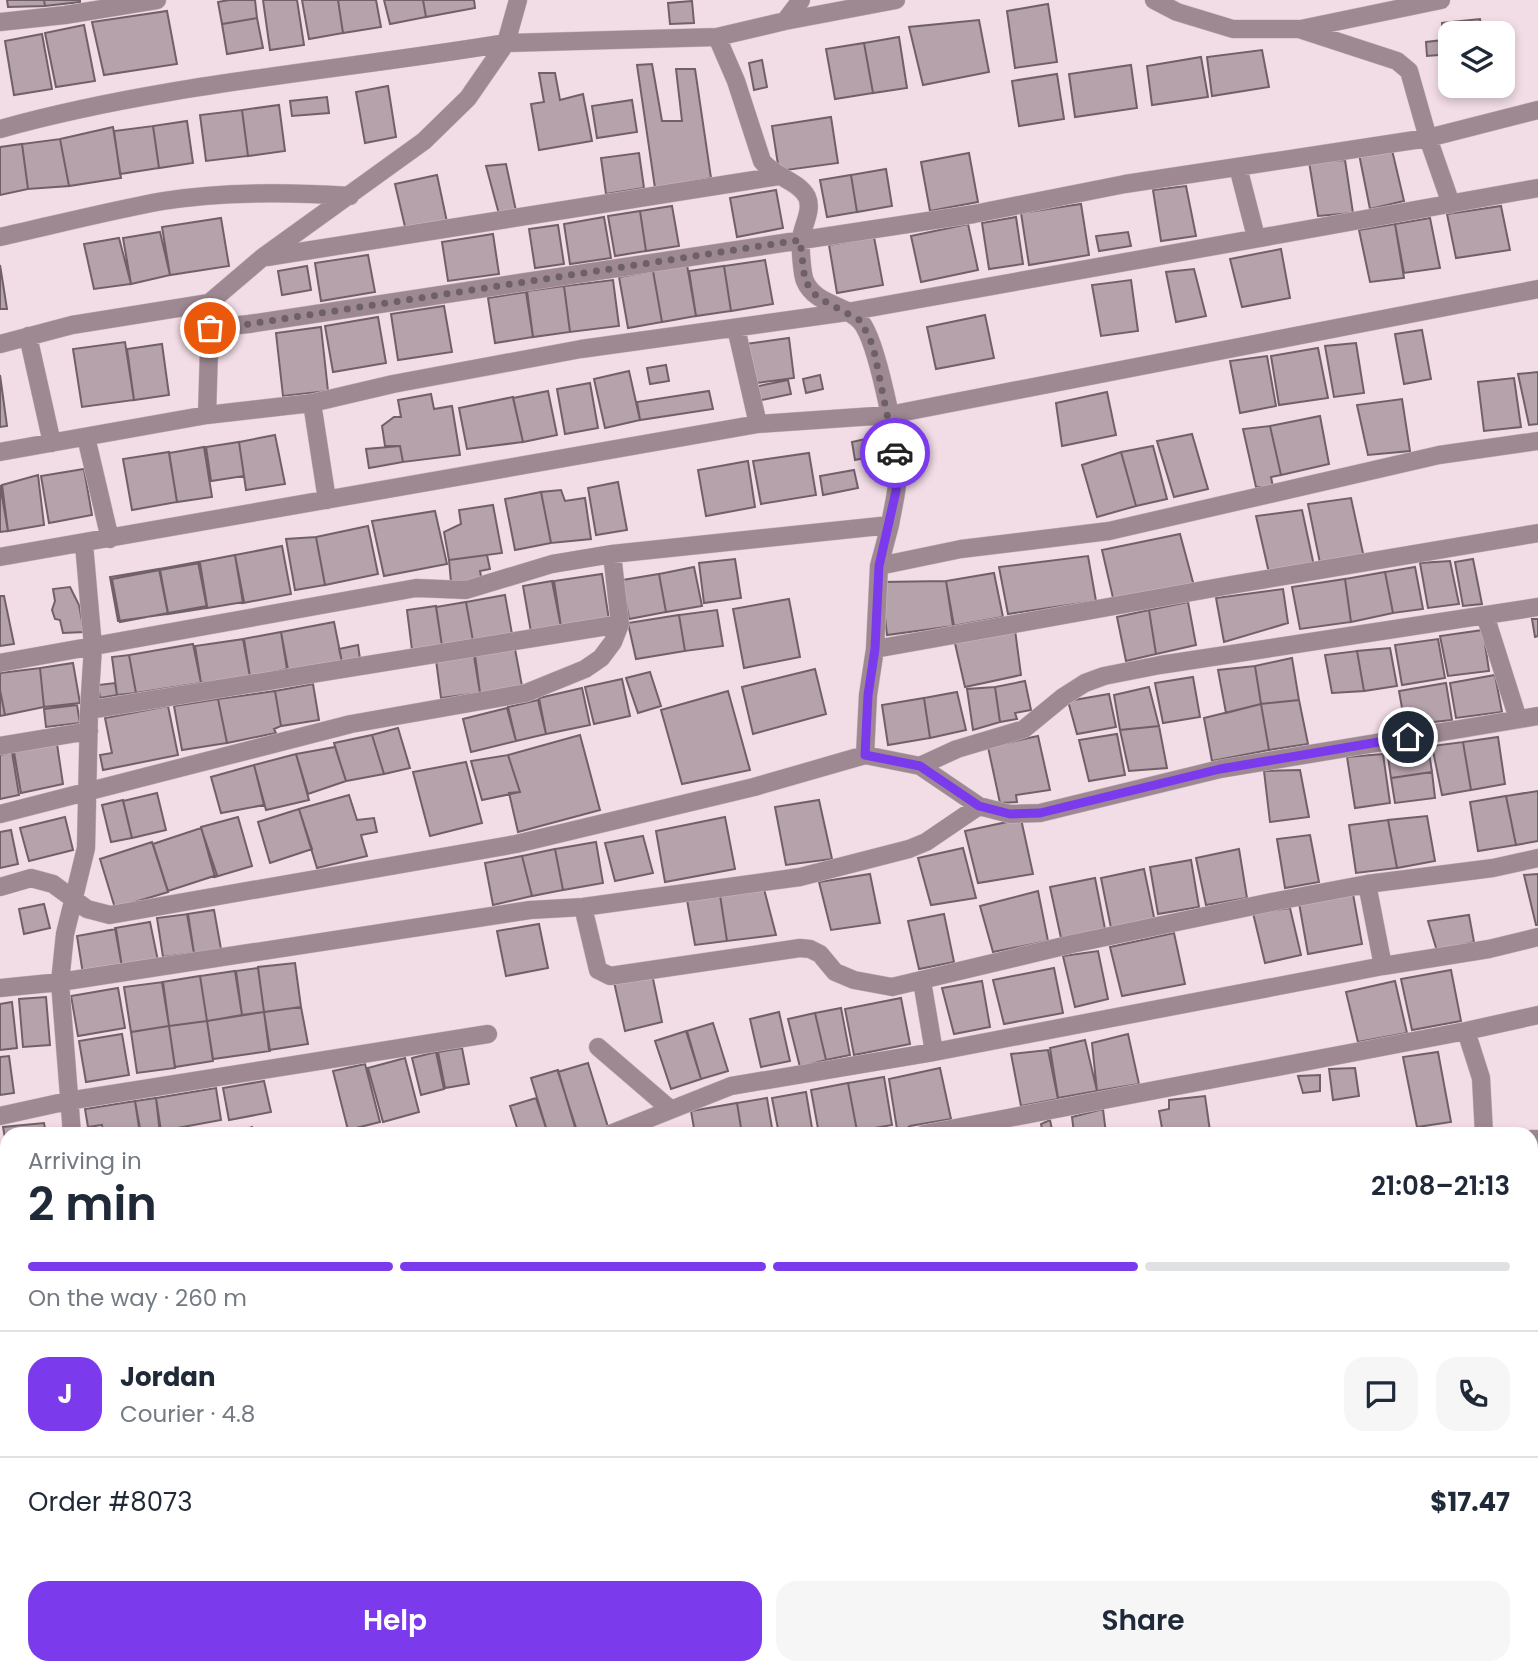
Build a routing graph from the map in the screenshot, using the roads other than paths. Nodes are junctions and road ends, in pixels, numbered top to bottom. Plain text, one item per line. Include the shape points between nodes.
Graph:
1 (157, 0) edge
2 (519, 0) edge
3 (801, 0) edge
4 (896, 0) edge
5 (1154, 0) edge
6 (1441, 0) edge
7 (785, 21) junction
8 (0, 22) edge
9 (1299, 29) junction
10 (717, 37) junction
11 (506, 43) junction
12 (1538, 110) edge
13 (0, 129) edge
14 (1428, 138) junction
15 (1238, 167) junction
16 (779, 176) junction
17 (1538, 188) edge
18 (350, 196) junction
19 (1451, 204) junction
20 (0, 237) edge
21 (1256, 237) junction
22 (800, 240) junction
23 (262, 257) junction
24 (1538, 289) edge
25 (209, 303) junction
26 (847, 312) junction
27 (210, 328) junction
28 (736, 328) junction
29 (28, 336) junction
30 (0, 344) edge
31 (312, 403) junction
32 (206, 415) junction
33 (889, 415) junction
34 (758, 424) junction
35 (86, 437) junction
36 (1538, 441) edge
37 (52, 443) junction
38 (0, 452) edge
39 (327, 499) junction
40 (890, 525) junction
41 (1538, 533) edge
42 (110, 539) junction
43 (84, 544) junction
44 (612, 554) junction
45 (0, 557) edge
46 (879, 566) junction
47 (1538, 607) edge
48 (1485, 615) junction
49 (620, 624) junction
50 (93, 648) junction
51 (875, 649) junction
52 (0, 663) edge
53 (89, 710) junction
54 (1538, 716) edge
55 (1518, 719) junction
56 (89, 731) junction
57 (0, 746) edge
58 (865, 755) junction
59 (920, 766) junction
60 (88, 792) junction
61 (979, 806) junction
62 (0, 814) edge
63 (1538, 858) edge
64 (1367, 884) junction
65 (0, 887) edge
66 (73, 900) junction
67 (583, 907) junction
68 (1538, 937) edge
69 (1383, 966) junction
70 (922, 981) junction
71 (60, 982) junction
72 (0, 988) edge
73 (1538, 1015) edge
74 (1466, 1031) junction
75 (488, 1034) dead end
76 (598, 1047) dead end
77 (934, 1052) junction
78 (68, 1101) junction
79 (670, 1109) junction
80 (0, 1116) edge
81 (71, 1127) edge
82 (627, 1127) edge
83 (961, 1127) edge
84 (1484, 1127) edge

1 - 8 street
2 - 11 street
3 - 7 street
4 - 7 street
5 - 9 street via 1233,29
6 - 9 street
7 - 10 street
9 - 14 street via 1397,61 1409,71
10 - 11 street
10 - 16 street via 762,161
11 - 13 street via 188,90 77,109
11 - 18 street via 468,98 424,142
12 - 14 street
14 - 15 street
14 - 19 street
15 - 21 street
15 - 22 street
16 - 22 street via 800,187 808,200
16 - 23 street
17 - 19 street
18 - 20 street via 241,194 164,201
18 - 23 street
19 - 21 street
21 - 26 street
22 - 26 street via 805,281 817,297
22 - 27 street
23 - 25 street
24 - 33 street
25 - 27 street
25 - 29 street
26 - 28 street
26 - 33 street via 861,321 873,346
27 - 32 street
28 - 31 street via 581,349
28 - 34 street
29 - 30 street
29 - 37 street
31 - 32 street
31 - 39 street
32 - 35 street
33 - 34 street
33 - 40 street via 898,467
34 - 39 street
35 - 37 street
35 - 42 street
36 - 46 street via 1439,455 1109,531 961,549
37 - 38 street
39 - 42 street
40 - 44 street
40 - 46 street
41 - 51 street
42 - 43 street
43 - 45 street
43 - 50 street
44 - 49 street
44 - 50 street via 552,564 466,590 416,588
46 - 51 street
47 - 48 street
48 - 55 street
48 - 59 street via 1104,676 1063,697 1024,729 957,749
49 - 53 street
49 - 60 street via 614,642 601,658 526,693 351,724
50 - 52 street
50 - 53 street
51 - 58 street
53 - 56 street
54 - 55 street
55 - 61 street via 1220,769 1040,813 1010,814
56 - 57 street
56 - 60 street
58 - 59 street
58 - 66 street via 754,787 516,844 110,915
59 - 61 street
60 - 62 street
60 - 66 street via 86,848
61 - 67 street via 926,842 862,862 800,877
63 - 64 street
64 - 69 street
64 - 70 street via 1073,944
65 - 66 street via 31,878 53,884
66 - 71 street
67 - 70 street via 598,970 610,976 810,948 835,972 854,980 892,988
67 - 71 street via 530,910
68 - 69 street
69 - 77 street
70 - 77 street
71 - 72 street
71 - 78 street
73 - 74 street
74 - 83 street
74 - 84 street via 1481,1078
75 - 78 street
76 - 79 street
77 - 79 street via 731,1086
78 - 80 street
78 - 81 street
79 - 82 street

